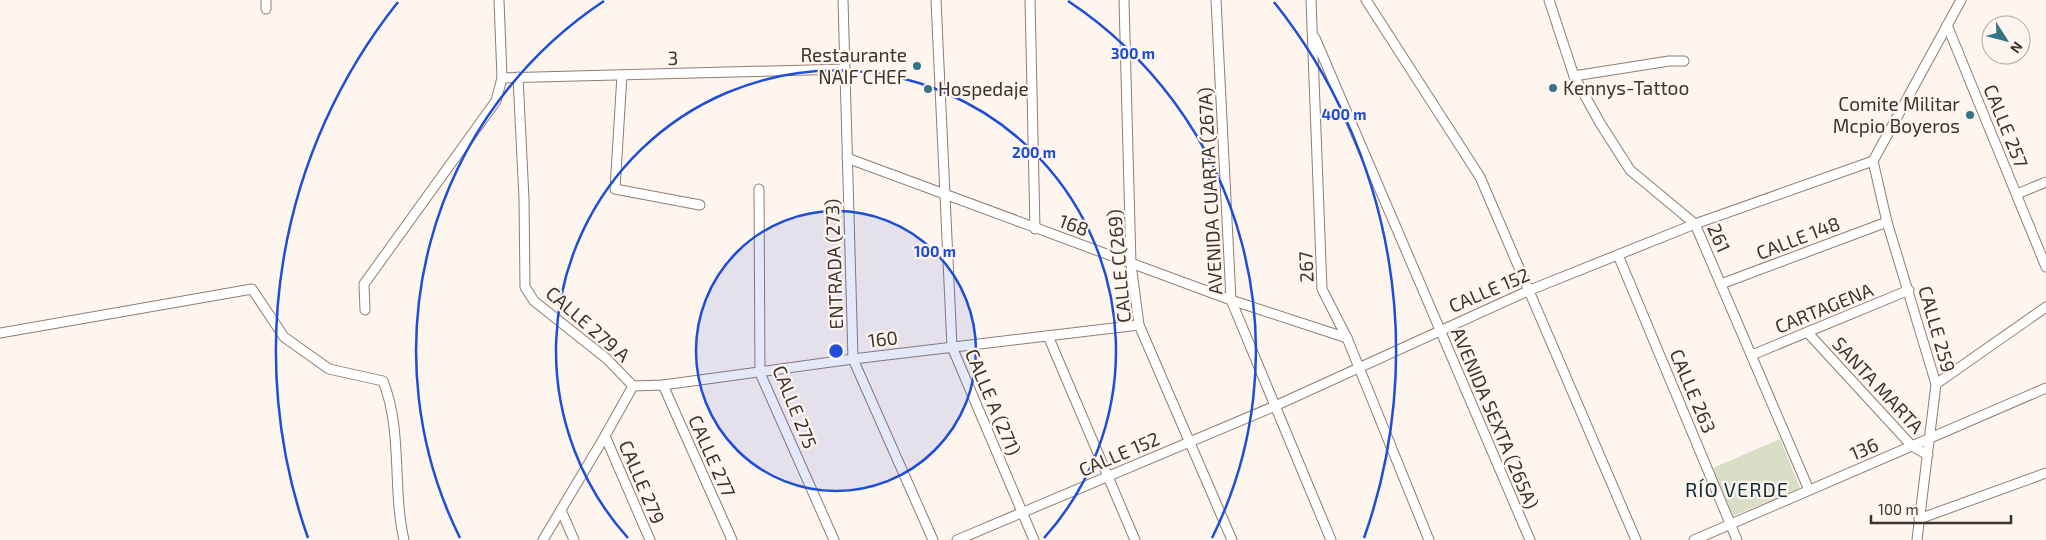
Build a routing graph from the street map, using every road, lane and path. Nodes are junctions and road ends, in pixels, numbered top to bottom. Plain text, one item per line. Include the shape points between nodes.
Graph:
1 (499, 0) edge
2 (843, 0) edge
3 (936, 0) edge
4 (1030, 0) edge
5 (1124, 0) edge
6 (1216, 0) edge
7 (1311, 0) edge
8 (1366, 0) edge
9 (1549, 0) edge
10 (1961, 0) edge
11 (1947, 25) junction
12 (1313, 33) junction
13 (1684, 61) dead end
14 (845, 69) junction
15 (622, 75) junction
16 (1574, 76) junction
17 (518, 77) junction
18 (502, 78) junction
19 (847, 158) junction
20 (1873, 161) junction
21 (2046, 182) edge
22 (759, 188) dead end
23 (2017, 194) junction
24 (945, 196) junction
25 (700, 205) dead end
26 (1887, 222) junction
27 (1695, 224) junction
28 (1036, 229) junction
29 (1618, 255) junction
30 (1131, 264) junction
31 (2046, 267) edge
32 (1721, 284) junction
33 (1530, 290) junction
34 (1909, 290) junction
35 (1231, 300) junction
36 (2046, 307) edge
37 (365, 310) dead end
38 (1139, 325) junction
39 (1439, 330) junction
40 (0, 332) edge
41 (1808, 333) junction
42 (1048, 336) junction
43 (1347, 338) junction
44 (952, 347) junction
45 (1752, 355) junction
46 (853, 359) junction
47 (1357, 368) junction
48 (760, 374) junction
49 (1936, 384) junction
50 (663, 385) junction
51 (632, 386) junction
52 (2046, 388) edge
53 (1275, 406) junction
54 (605, 436) junction
55 (1930, 438) junction
56 (1189, 442) junction
57 (1912, 446) junction
58 (1928, 455) junction
59 (2046, 473) edge
60 (1108, 477) junction
61 (1809, 490) junction
62 (561, 510) junction
63 (1022, 512) junction
64 (1919, 519) junction
65 (1731, 524) junction
66 (404, 540) edge
67 (543, 540) edge
68 (574, 540) edge
69 (650, 540) edge
70 (732, 540) edge
71 (834, 540) edge
72 (933, 540) edge
73 (957, 540) edge
74 (1034, 540) edge
75 (1135, 540) edge
76 (1232, 540) edge
77 (1331, 540) edge
78 (1429, 540) edge
79 (1530, 540) edge
80 (1636, 540) edge
81 (1694, 540) edge
82 (1738, 540) edge
83 (1916, 540) edge

1 - 18 street
2 - 14 street, ENTRADA (273)
3 - 24 street, CALLE A (271)
4 - 28 street
5 - 30 street, CALLE C(269)
6 - 35 street, AVENIDA CUARTA (267A)
7 - 12 street, 267
8 - 33 street via 1480,177
9 - 16 street, 261
10 - 11 street
11 - 20 street
11 - 23 street, CALLE 257
12 - 39 street, AVENIDA SEXTA (265A)
12 - 43 street, 267 via 1322,289
13 - 16 street
14 - 15 street, 3
14 - 19 street, ENTRADA (273)
15 - 17 street, 3
15 - 25 street via 615,189
16 - 27 street, 261 via 1630,170
17 - 18 street, 3
17 - 51 street, CALLE 279 A via 525,287 534,301 607,359
18 - 37 street via 496,100 364,284
19 - 24 street, 168
19 - 46 street, ENTRADA (273)
20 - 26 street, CALLE 259
20 - 27 street, CALLE 152
21 - 23 street
22 - 48 street, CALLE 275
23 - 31 street, CALLE 257
24 - 28 street, 168
24 - 44 street, CALLE A (271)
26 - 32 street, CALLE 148
26 - 34 street, CALLE 259
27 - 29 street, CALLE 152
27 - 32 street, 261
28 - 30 street, 168
29 - 33 street, CALLE 152
29 - 65 street, CALLE 263
30 - 35 street, 168
30 - 38 street, CALLE C(269)
32 - 45 street, 261
33 - 39 street, CALLE 152
33 - 80 street
34 - 41 street, CARTAGENA
34 - 49 street, CALLE 259
35 - 43 street, 168
35 - 53 street, AVENIDA CUARTA (267A)
36 - 49 street
38 - 42 street, 160
38 - 56 street, CALLE C(269)
39 - 47 street, CALLE 152
39 - 79 street, AVENIDA SEXTA (265A)
40 - 66 street via 252,289 284,337 306,353 329,369 383,382 392,402 399,520
41 - 45 street, CARTAGENA
41 - 57 street, SANTA MARTA
42 - 44 street, 160
42 - 60 street
43 - 47 street, 267
44 - 46 street, 160
44 - 63 street, CALLE A (271)
45 - 61 street, 261
46 - 48 street, 160
46 - 72 street, ENTRADA (273)
47 - 53 street, CALLE 152
47 - 78 street, 267
48 - 50 street, 160
48 - 71 street, CALLE 275
49 - 55 street, CALLE 259
50 - 51 street, 160
50 - 70 street, CALLE 277
51 - 54 street, CALLE 279 A
52 - 55 street, 136
53 - 56 street, CALLE 152
53 - 77 street, AVENIDA CUARTA (267A)
54 - 62 street, CALLE 279 A
54 - 69 street, CALLE 279
55 - 57 street, 136
55 - 58 street, CALLE 259
56 - 60 street, CALLE 152
56 - 76 street, CALLE C(269)
57 - 58 street, SANTA MARTA
57 - 61 street, 136
58 - 64 street, CALLE 259
59 - 64 street
60 - 63 street, CALLE 152
60 - 75 street
61 - 65 street, 136
62 - 67 street, CALLE 279 A
62 - 68 street
63 - 73 street, CALLE 152
63 - 74 street, CALLE A (271)
64 - 83 street, CALLE 259
65 - 81 street, 136
65 - 82 street, CALLE 263

